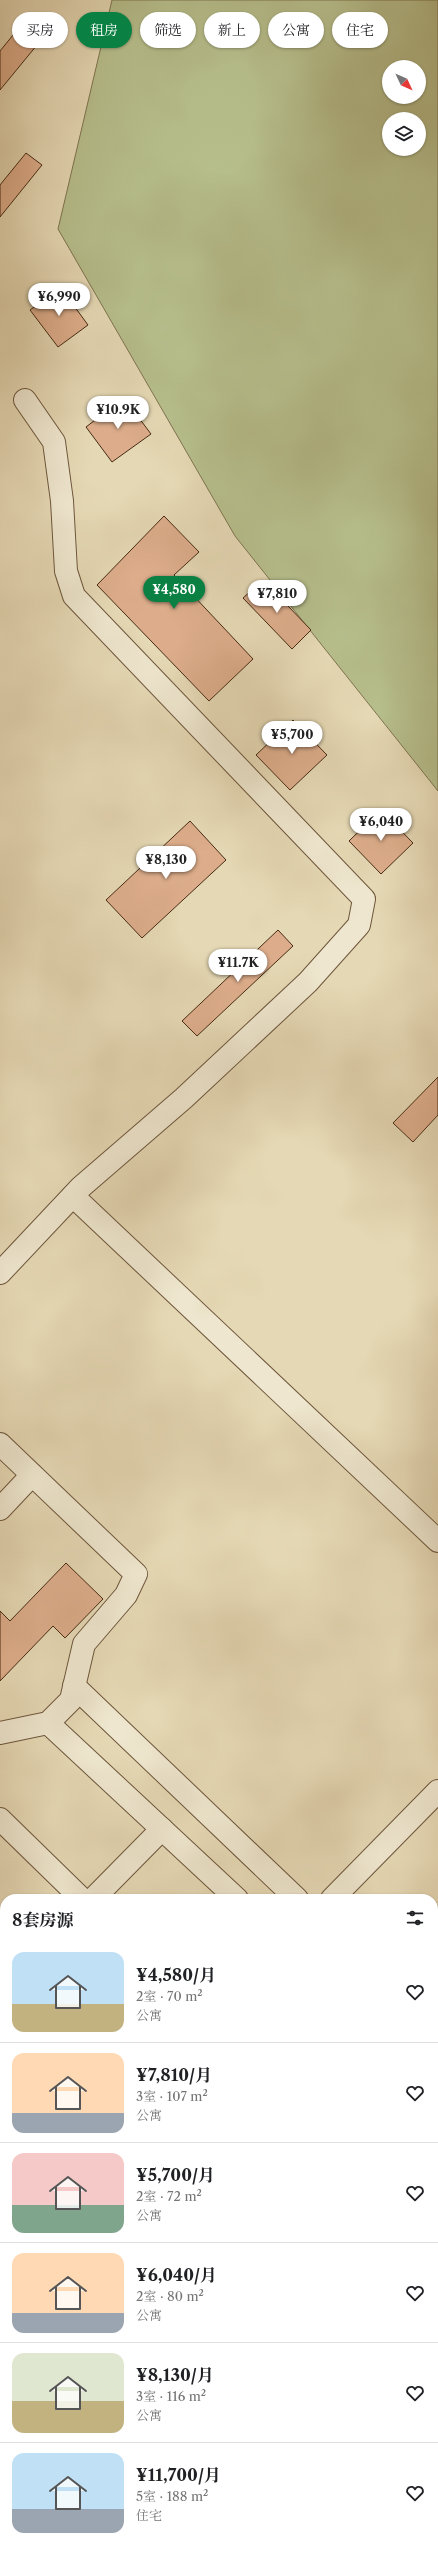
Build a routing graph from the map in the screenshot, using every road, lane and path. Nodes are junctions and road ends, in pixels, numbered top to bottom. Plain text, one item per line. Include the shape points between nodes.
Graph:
1 (25, 400) dead end
2 (73, 1196) junction
3 (0, 1273) edge
4 (0, 1444) edge
5 (32, 1475) junction
6 (0, 1509) edge
7 (438, 1542) edge
8 (74, 1686) junction
9 (48, 1723) junction
10 (0, 1733) edge
11 (438, 1791) edge
12 (0, 1819) edge
13 (162, 1829) junction
14 (77, 1894) edge
15 (98, 1894) edge
16 (232, 1894) edge
17 (292, 1894) edge
18 (337, 1894) edge

1 - 2 lane via 54,442 62,501 66,571 74,596 364,899 359,925 308,982
2 - 3 lane
2 - 7 lane
4 - 5 lane
5 - 6 lane
5 - 8 lane via 136,1574 126,1595 84,1644
8 - 9 lane via 71,1700
8 - 17 lane
9 - 10 lane
9 - 13 lane
11 - 18 lane
12 - 14 lane
13 - 15 lane
13 - 16 lane

